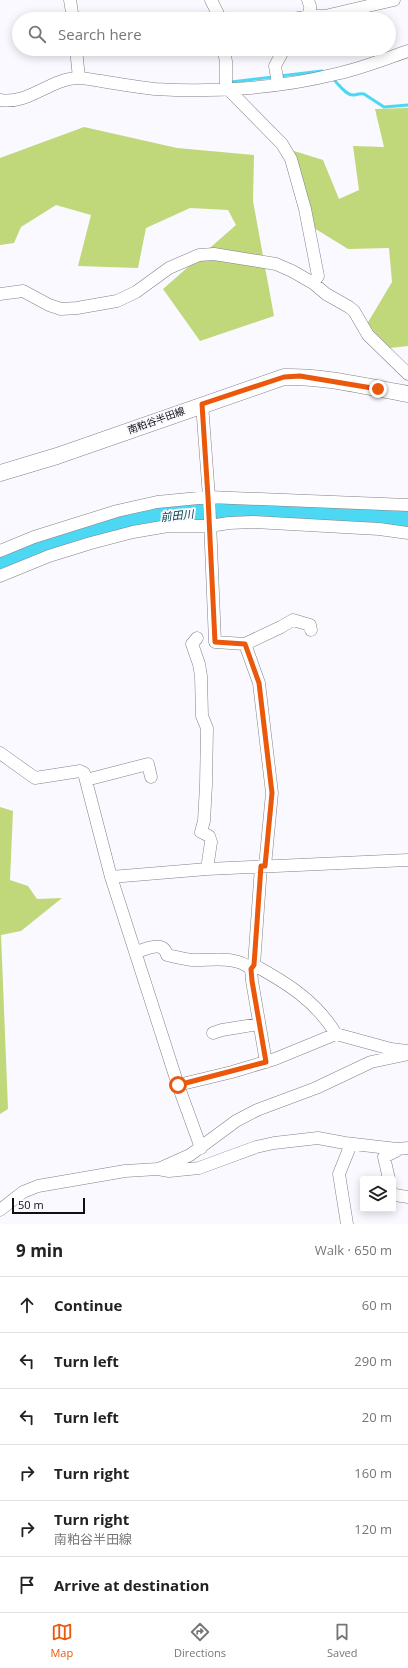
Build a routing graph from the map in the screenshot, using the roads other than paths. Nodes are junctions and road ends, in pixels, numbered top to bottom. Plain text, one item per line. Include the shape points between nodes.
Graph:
1 (70, 0) edge
2 (211, 0) edge
3 (308, 0) edge
4 (394, 0) edge
5 (72, 12) edge
6 (217, 12) edge
7 (310, 12) edge
8 (342, 12) edge
9 (408, 51) edge
10 (396, 55) edge
11 (77, 56) edge
12 (225, 56) edge
13 (280, 56) edge
14 (393, 56) edge
15 (79, 78) junction
16 (278, 84) junction
17 (228, 89) junction
18 (1, 102) edge
19 (313, 283) junction
20 (0, 294) edge
21 (408, 374) edge
22 (408, 394) edge
23 (202, 404) junction
24 (0, 473) edge
25 (208, 500) junction
26 (408, 505) edge
27 (210, 523) junction
28 (408, 533) edge
29 (0, 550) edge
30 (0, 576) edge
31 (311, 630) dead end
32 (215, 642) junction
33 (245, 644) junction
34 (0, 752) edge
35 (151, 777) dead end
36 (86, 780) junction
37 (408, 860) edge
38 (263, 866) junction
39 (207, 869) junction
40 (111, 877) junction
41 (136, 952) junction
42 (253, 967) junction
43 (259, 1024) junction
44 (214, 1033) dead end
45 (336, 1034) junction
46 (408, 1052) edge
47 (266, 1062) junction
48 (178, 1085) junction
49 (351, 1144) junction
50 (201, 1148) junction
51 (404, 1148) edge
52 (158, 1169) junction
53 (389, 1176) edge
54 (396, 1195) edge
55 (408, 1197) edge
56 (0, 1210) edge
57 (347, 1224) edge

1 - 5 street
2 - 6 street
3 - 7 street
4 - 8 street
9 - 10 street
11 - 15 street
12 - 17 street
13 - 16 street via 275,66
14 - 16 street via 338,74
15 - 17 street via 156,89
15 - 18 street via 64,79 24,98
16 - 17 street
17 - 19 street via 282,144 291,160 305,209 318,276
19 - 20 street via 276,264 214,254 199,255 169,268 136,292 117,301 61,308 48,305 23,291
19 - 21 street via 354,311 368,335
22 - 23 main road, 南粕谷半田線 via 300,376 284,377
23 - 24 main road, 南粕谷半田線 via 57,456
23 - 25 street
25 - 26 street
25 - 27 street
25 - 29 street via 157,502 117,511
27 - 28 street via 253,522
27 - 30 street via 133,532 49,556
27 - 32 street
31 - 33 street via 310,625 293,620
32 - 33 street
32 - 39 street via 194,636 192,644 199,664 202,716 207,728 204,821 201,832 209,836 211,842
33 - 38 street via 259,683 272,793
34 - 36 street via 35,778 80,771 84,773
35 - 36 street via 148,764
36 - 40 street
37 - 38 street
38 - 39 street
38 - 42 street
39 - 40 street
40 - 41 street
41 - 42 street via 156,946 162,947 172,956 220,959
41 - 48 street
42 - 43 street via 252,981
42 - 45 street via 287,984 309,1000
43 - 44 street
43 - 47 street
45 - 46 street
45 - 47 street
46 - 50 street via 371,1062 316,1088 256,1110 236,1121
47 - 48 street
48 - 50 street
49 - 51 street
49 - 52 street via 309,1138 256,1147 199,1168 169,1171
49 - 57 street via 339,1174
50 - 52 street via 181,1160
51 - 53 street via 384,1157
52 - 56 street via 125,1171 38,1186 23,1192
54 - 55 street

